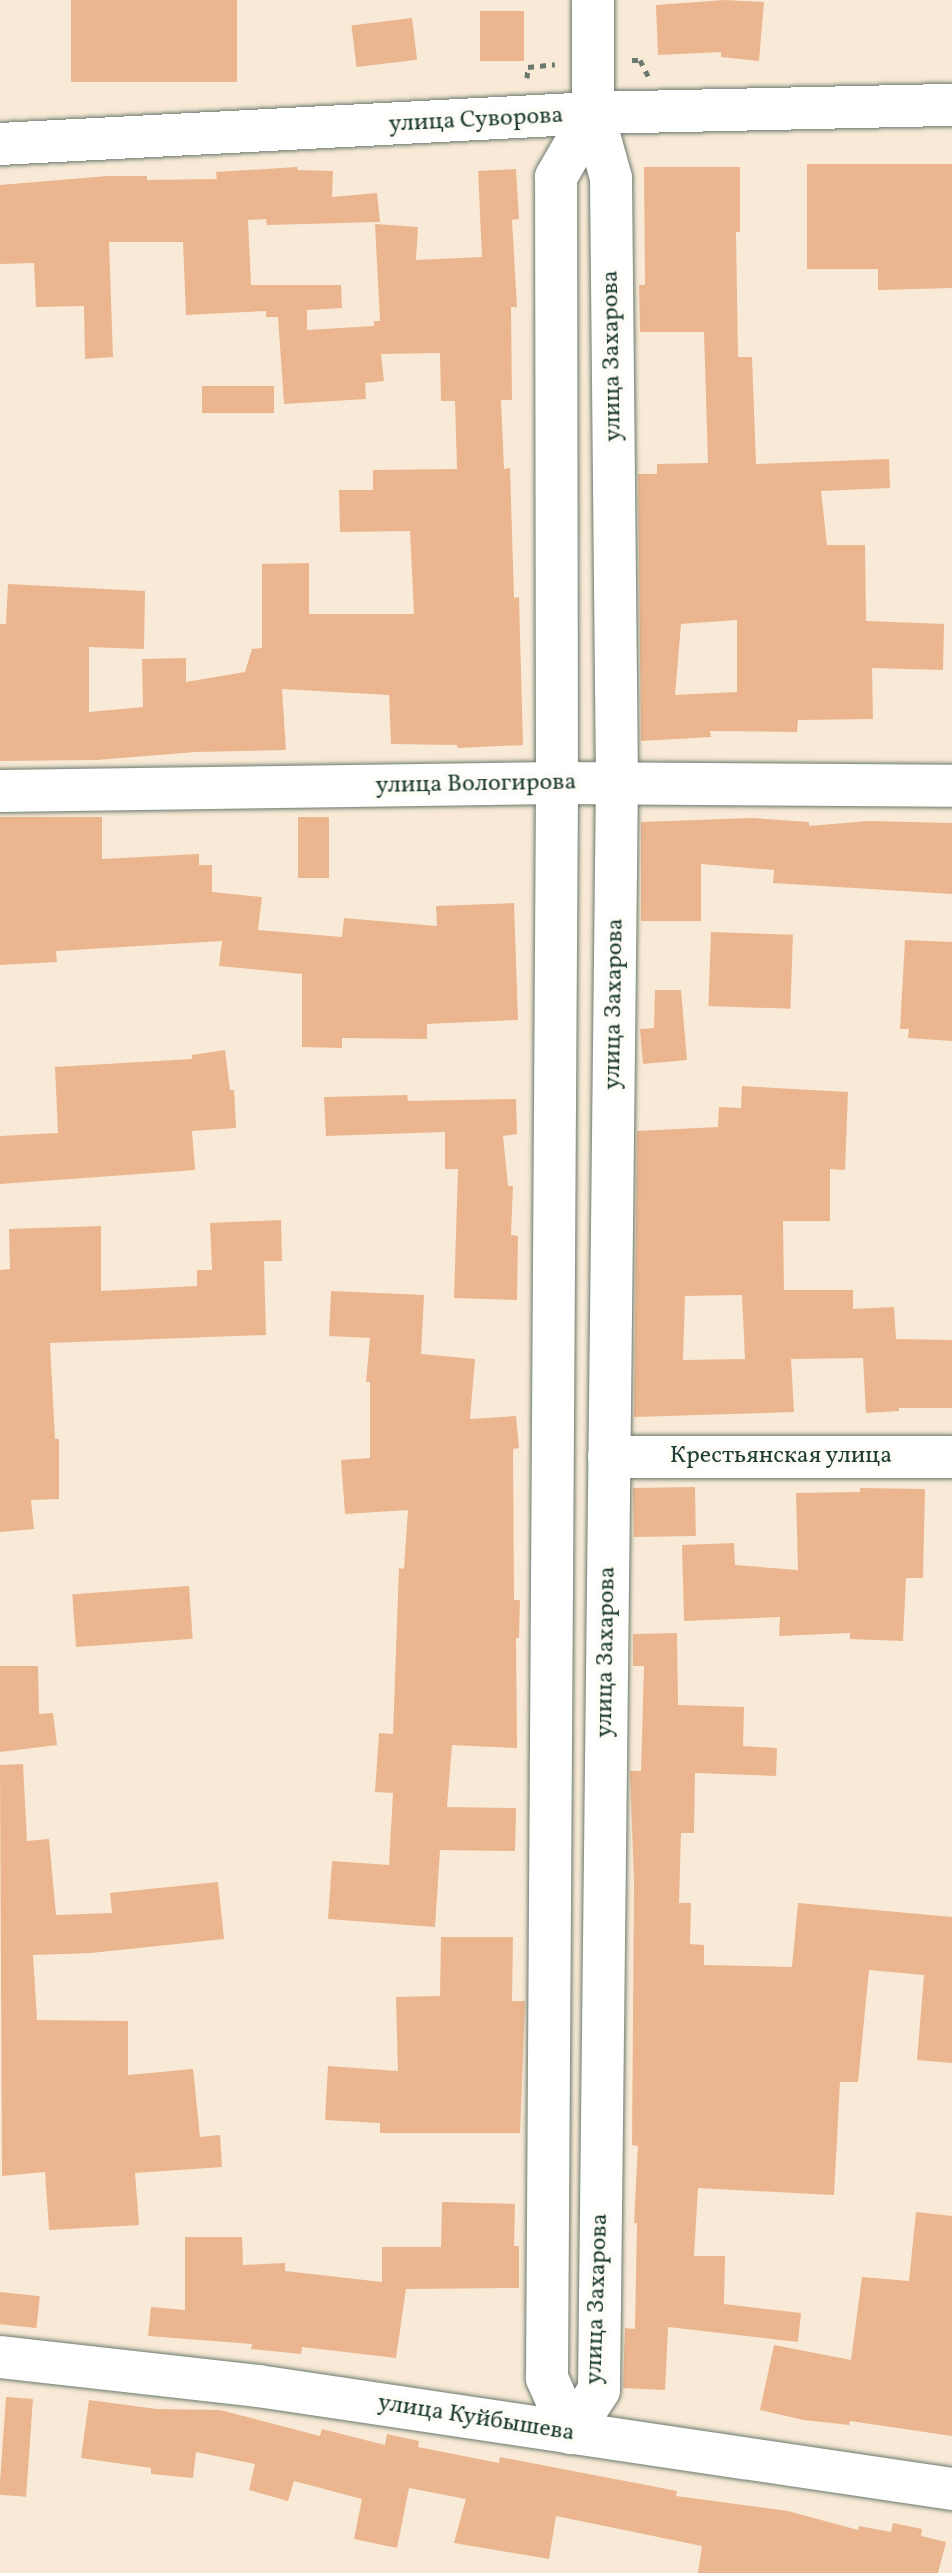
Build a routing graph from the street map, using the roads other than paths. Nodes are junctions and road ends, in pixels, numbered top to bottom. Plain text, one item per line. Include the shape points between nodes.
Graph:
1 (593, 0) edge
2 (952, 105) edge
3 (593, 113) junction
4 (0, 144) edge
5 (557, 783) junction
6 (617, 783) junction
7 (952, 786) edge
8 (0, 791) edge
9 (609, 1457) junction
10 (952, 1457) edge
11 (0, 2357) edge
12 (571, 2433) junction
13 (952, 2489) edge

1 - 3 street, улица Захарова
2 - 3 street, улица Суворова
3 - 4 street, улица Суворова
3 - 5 street, улица Захарова via 556,177
3 - 6 street, улица Захарова via 611,178
5 - 6 street, улица Вологирова
5 - 8 street, улица Вологирова
5 - 12 street, улица Захарова via 547,2378
6 - 7 street, улица Вологирова
6 - 9 street, улица Захарова
9 - 10 street, Крестьянская улица
9 - 12 street, улица Захарова via 599,2390
11 - 12 street, улица Куйбышева via 258,2386
12 - 13 street, улица Куйбышева

